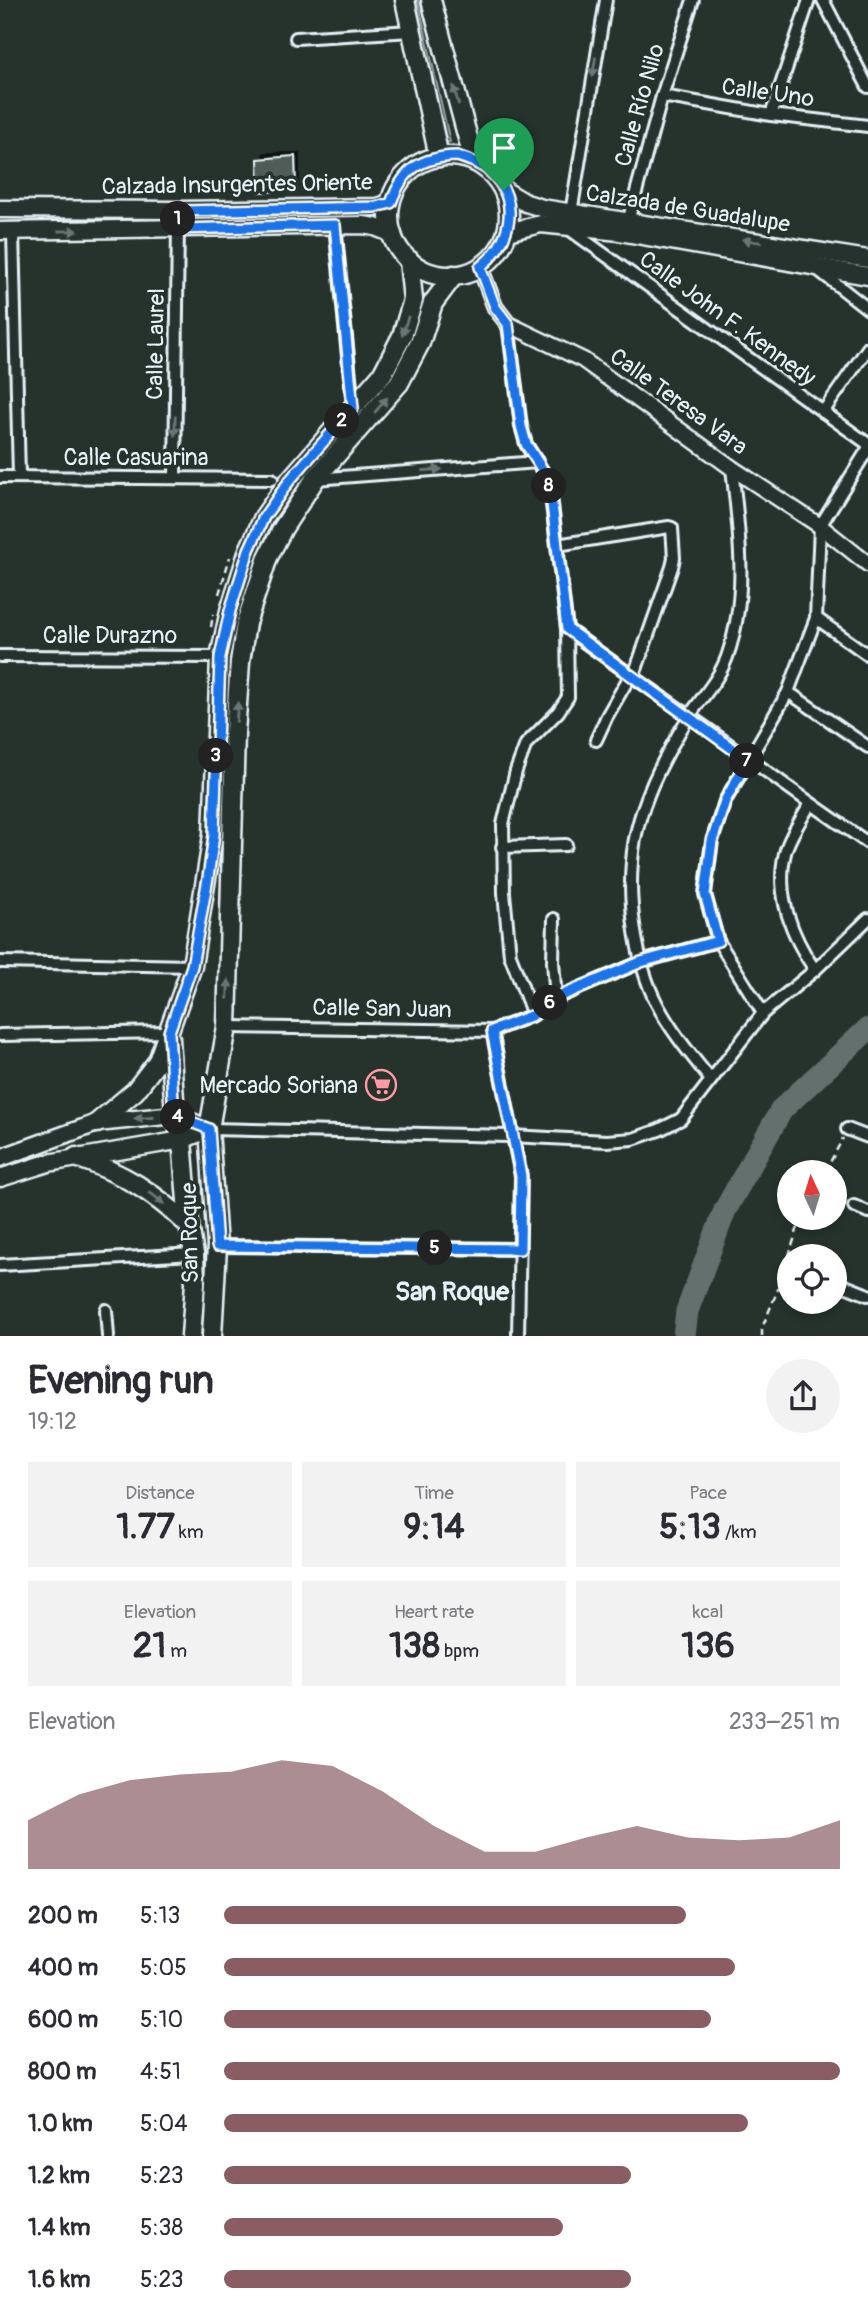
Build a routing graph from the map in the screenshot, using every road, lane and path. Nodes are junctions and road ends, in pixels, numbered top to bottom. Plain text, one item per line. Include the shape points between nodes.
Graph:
1 (405, 0) edge
2 (431, 0) edge
3 (606, 0) edge
4 (693, 0) edge
5 (809, 0) edge
6 (823, 0) edge
7 (412, 31) junction
8 (296, 38) dead end
9 (868, 87) edge
10 (662, 96) junction
11 (771, 115) junction
12 (868, 126) edge
13 (439, 157) junction
14 (474, 161) junction
15 (504, 190) junction
16 (391, 203) junction
17 (0, 209) edge
18 (179, 211) junction
19 (568, 219) junction
20 (628, 222) junction
21 (335, 225) junction
22 (178, 229) junction
23 (6, 232) edge
24 (507, 232) junction
25 (393, 234) junction
26 (794, 248) junction
27 (868, 259) edge
28 (409, 260) junction
29 (480, 267) junction
30 (817, 268) junction
31 (454, 275) junction
32 (868, 276) edge
33 (868, 309) edge
34 (508, 324) junction
35 (868, 348) edge
36 (353, 408) junction
37 (823, 412) junction
38 (868, 446) edge
39 (538, 462) junction
40 (732, 468) junction
41 (0, 477) edge
42 (19, 477) junction
43 (175, 478) junction
44 (272, 479) dead end
45 (316, 479) junction
46 (820, 526) junction
47 (557, 545) junction
48 (868, 564) edge
49 (816, 618) junction
50 (567, 629) junction
51 (868, 655) edge
52 (0, 656) edge
53 (220, 657) junction
54 (632, 677) junction
55 (788, 691) junction
56 (689, 716) junction
57 (596, 740) dead end
58 (868, 747) edge
59 (748, 760) junction
60 (810, 804) junction
61 (868, 843) edge
62 (566, 845) dead end
63 (502, 847) junction
64 (554, 919) dead end
65 (868, 919) edge
66 (718, 941) junction
67 (0, 962) edge
68 (641, 962) junction
69 (192, 966) junction
70 (815, 970) junction
71 (556, 998) junction
72 (763, 1013) junction
73 (533, 1015) junction
74 (227, 1027) junction
75 (492, 1031) junction
76 (169, 1032) junction
77 (0, 1035) edge
78 (711, 1080) junction
79 (174, 1115) junction
80 (97, 1122) junction
81 (209, 1129) junction
82 (847, 1129) joint
83 (511, 1136) junction
84 (868, 1137) edge
85 (182, 1140) junction
86 (76, 1157) junction
87 (0, 1158) edge
88 (831, 1160) edge
89 (0, 1178) edge
90 (854, 1206) dead end
91 (868, 1212) edge
92 (189, 1225) junction
93 (797, 1230) edge
94 (217, 1246) junction
95 (520, 1249) junction
96 (194, 1254) junction
97 (0, 1265) edge
98 (847, 1287) edge
99 (868, 1295) edge
100 (107, 1310) dead end
101 (108, 1336) edge
102 (191, 1336) edge
103 (212, 1336) edge
104 (519, 1336) edge
105 (762, 1336) edge

1 - 7 main road
14 -> 2 main road
3 -> 19 street
4 - 10 street, Calle Río Nilo
5 - 11 street
6 - 9 street
7 - 8 street
7 - 13 main road
10 - 11 street, Calle Uno
10 - 20 street, Calle Río Nilo
11 - 12 street, Calle Uno
13 - 14 main road
13 - 16 main road via 408,173
14 - 15 main road via 492,173
15 - 19 main road, Calzada de Guadalupe
15 - 24 main road
16 - 18 main road, Calzada Insurgentes Oriente
16 - 25 main road
17 - 18 main road, Calzada Insurgentes Oriente
18 - 22 street, Calle Laurel
19 - 20 main road, Calzada de Guadalupe
19 - 24 main road, Calzada de Guadalupe
19 - 30 main road, Calzada de Guadalupe
19 - 37 street, Calle John F. Kennedy
26 -> 20 main road, Calzada de Guadalupe
21 - 22 main road, Calzada Insurgentes Oriente
21 - 25 main road, Calzada Insurgentes Oriente via 375,227
21 - 36 street
23 -> 22 main road, Calzada Insurgentes Oriente
22 -> 43 street, Calle Laurel
23 - 42 street
24 - 29 main road via 492,258
25 - 28 main road
26 - 27 main road, Calzada de Guadalupe
26 - 30 street
28 - 31 main road via 430,272
28 -> 36 main road via 414,300 402,336 383,373
29 - 31 main road
29 - 34 street via 495,307
30 - 32 main road, Calzada de Guadalupe
30 - 33 street
45 -> 31 main road, San Roque via 399,383 420,344 433,303
34 - 39 street via 521,426
34 - 40 street, Calle Teresa Vara via 583,360
35 - 37 street
36 - 53 main road via 264,517 239,579
37 - 38 street, Calle John F. Kennedy
38 - 46 street
45 -> 39 street
39 - 47 street via 547,477
40 - 46 street, Calle Teresa Vara
40 - 56 street via 742,572 739,603 726,659
41 - 42 street, Calle Casuarina
42 - 43 street, Calle Casuarina
43 - 44 street, Calle Casuarina
74 -> 45 main road, San Roque via 235,733 246,623 268,557
46 - 48 street, Calle Teresa Vara
46 - 49 street
47 - 50 street
47 - 54 street via 672,528 672,567
49 - 51 street
49 - 55 street
50 - 54 street
50 - 63 street via 568,697 526,744 505,812
52 - 53 street, Calle Durazno
53 - 69 main road via 214,835
54 - 56 street
54 - 57 street
55 - 58 street
55 - 59 street
56 - 59 street
56 - 68 street via 659,769 637,833 632,863
59 - 60 street
59 - 66 street via 725,801 712,841 705,894
60 - 61 street
60 - 70 street via 785,851 782,891 798,946
62 - 63 street
63 - 73 street via 510,955
64 - 71 street
65 - 70 street
66 - 68 street, Calle San Juan
66 - 72 street
67 - 69 street
68 - 71 street, Calle San Juan
68 - 78 street via 661,1010
69 - 76 main road
70 - 72 street
71 - 73 street, Calle San Juan
72 - 78 street
73 - 75 street, Calle San Juan
74 - 75 street, Calle San Juan
74 - 81 main road, San Roque
75 - 83 street
76 - 77 street
76 - 79 main road, San Roque
76 - 80 main road via 158,1061 135,1091
78 - 83 street via 681,1119 633,1139
79 -> 80 main road
79 - 81 main road
79 - 85 main road, San Roque
80 - 87 main road
81 - 83 street
81 - 85 main road
81 - 94 main road, San Roque
82 - 84 street
82 - 88 path
83 - 95 street via 521,1176
85 - 86 main road
85 - 92 main road, San Roque
86 - 89 main road
86 -> 92 main road via 142,1186
90 - 91 street
92 - 96 main road, San Roque
93 - 105 path
94 - 95 street
94 - 103 main road, San Roque
95 - 104 street
96 - 97 street
96 - 102 main road, San Roque
98 - 99 street
100 - 101 street

